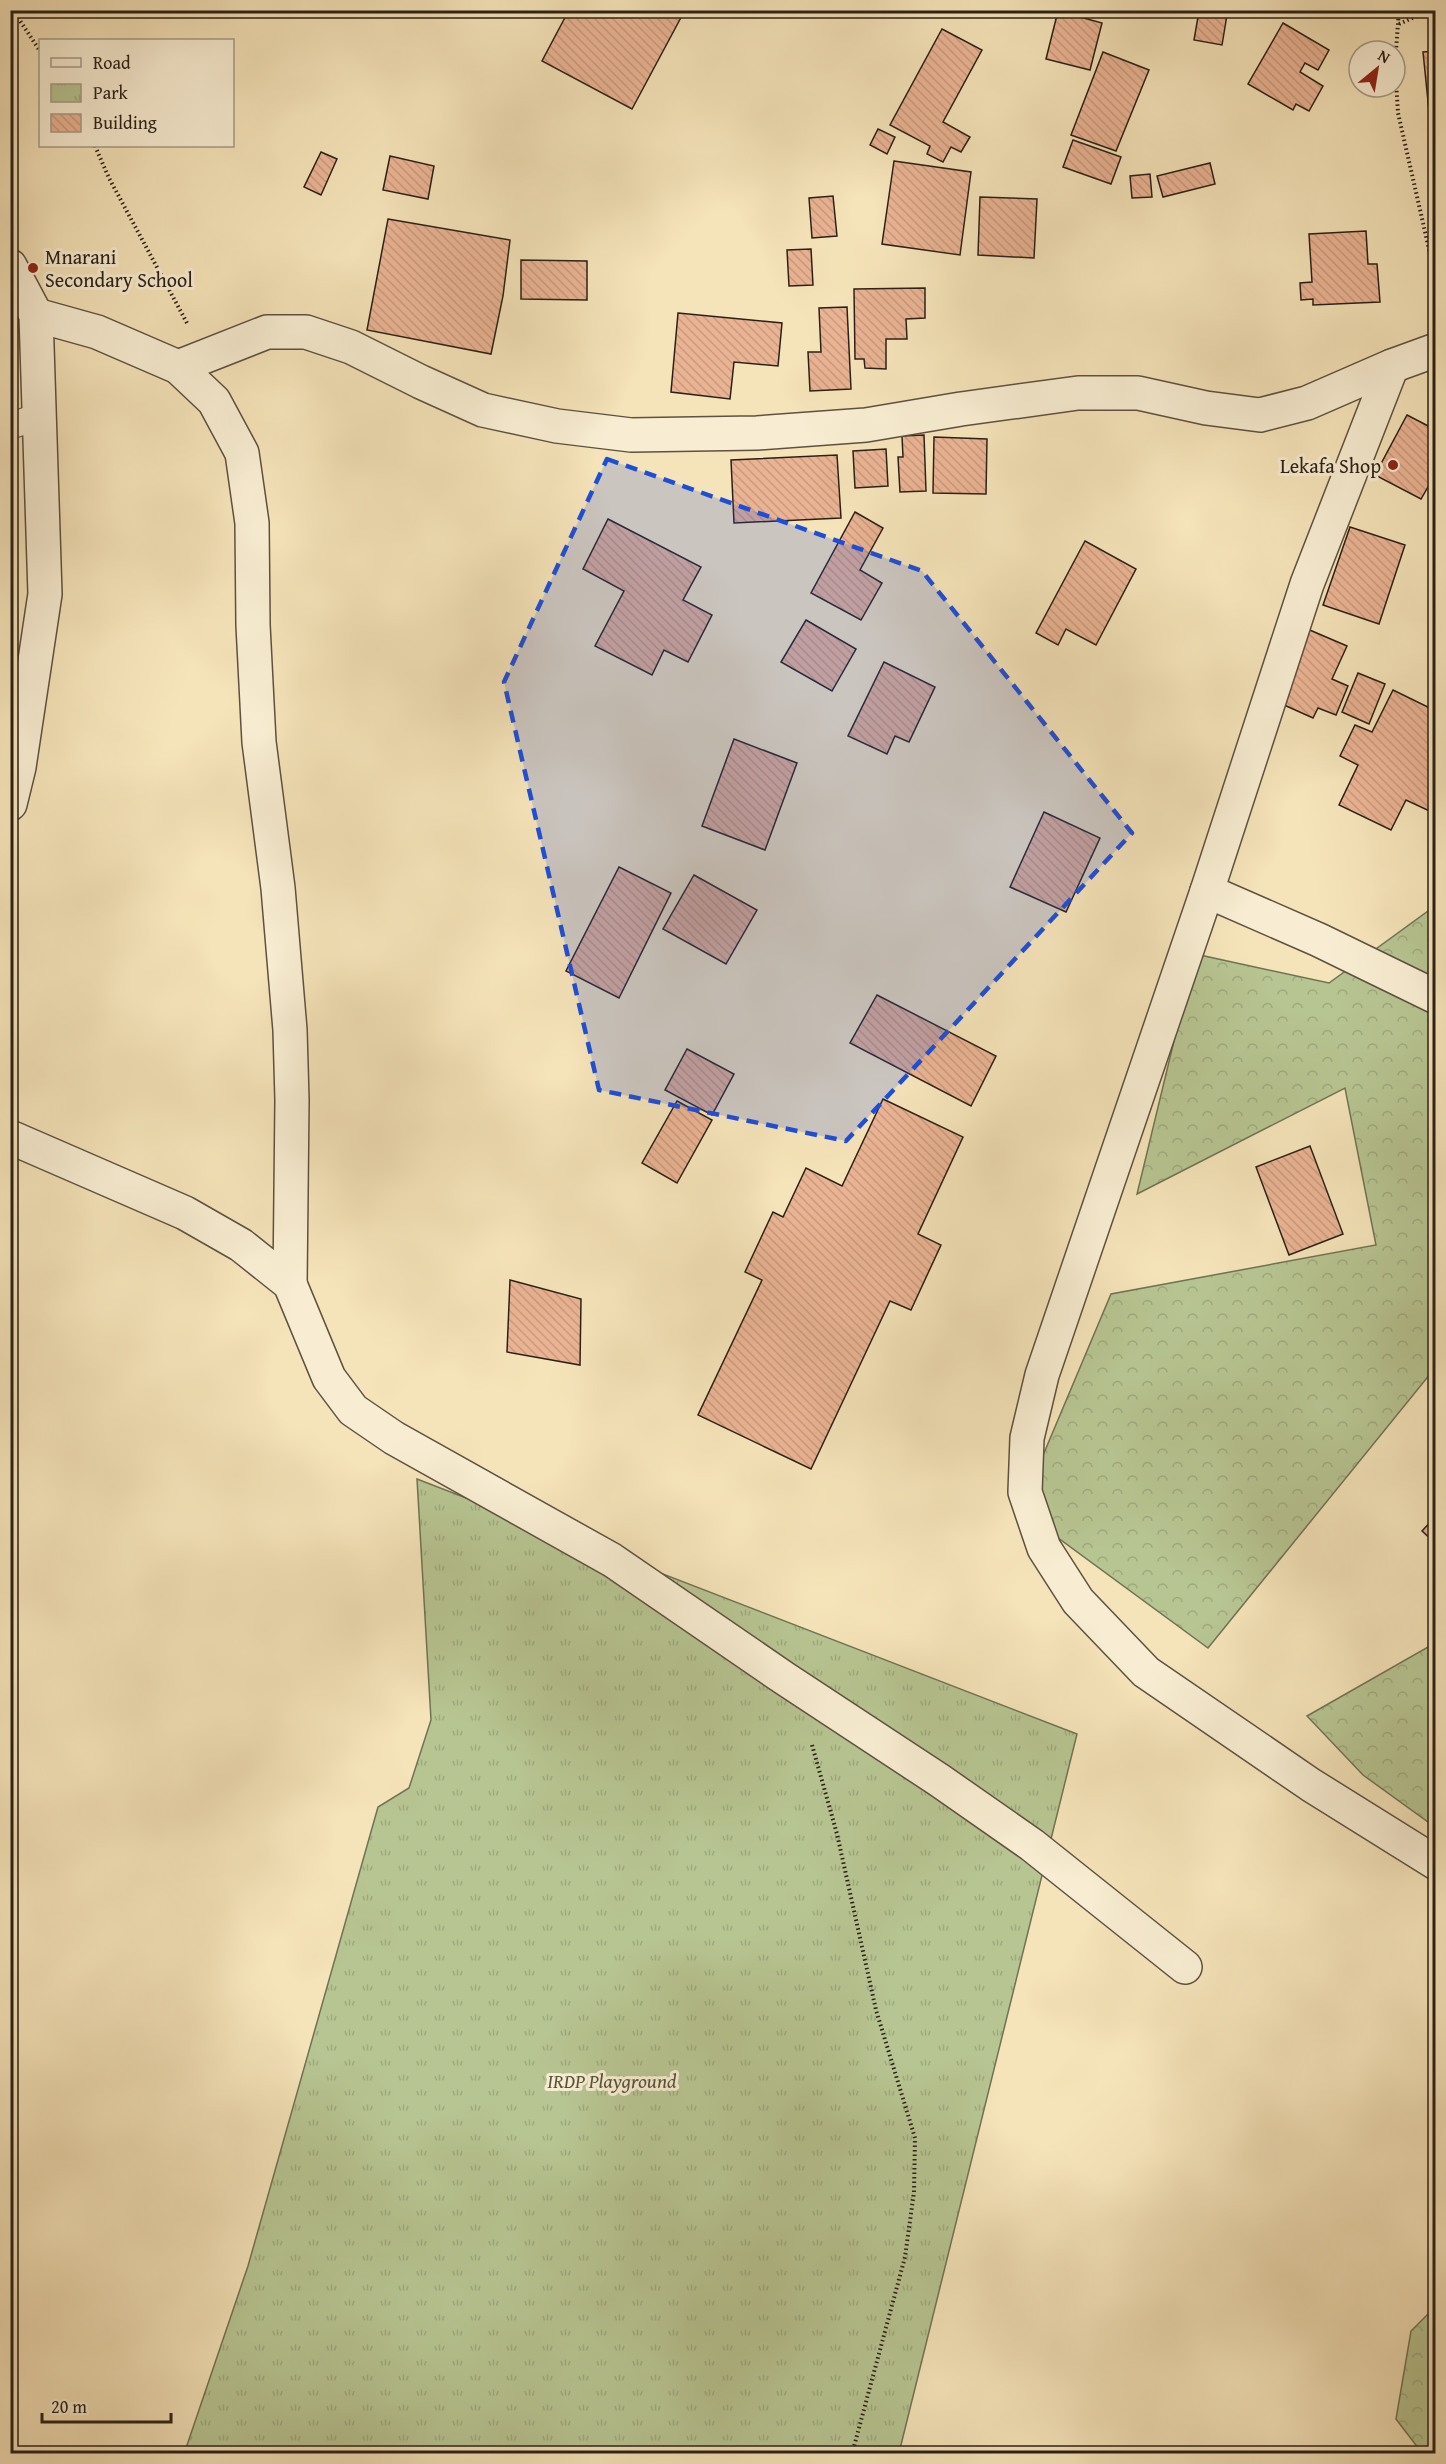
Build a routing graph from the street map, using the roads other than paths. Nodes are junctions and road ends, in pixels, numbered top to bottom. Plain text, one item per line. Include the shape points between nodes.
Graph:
1 (10, 266) edge
2 (36, 315) junction
3 (1436, 350) edge
4 (191, 361) junction
5 (1392, 366) junction
6 (25, 421) edge
7 (10, 804) edge
8 (1207, 891) junction
9 (1436, 997) edge
10 (10, 1137) edge
11 (290, 1284) junction
12 (1436, 1863) edge
13 (1185, 1967) dead end

1 - 2 street
2 - 4 street
2 - 6 street
3 - 5 street
4 - 5 street via 267,333 306,332 351,347 483,410 557,426 631,435 757,433 866,425 1078,393 1138,393 1260,415 1307,403
4 - 11 street via 242,453 252,523 259,741 278,888 290,1030
5 - 8 street via 1307,584
6 - 7 street via 45,594
8 - 9 street
8 - 12 street via 1042,1375 1028,1438 1025,1492 1044,1548 1078,1601 1146,1672 1311,1785
10 - 11 street via 185,1214 241,1245
11 - 13 street via 329,1378 353,1410 394,1438 621,1566 1032,1845

